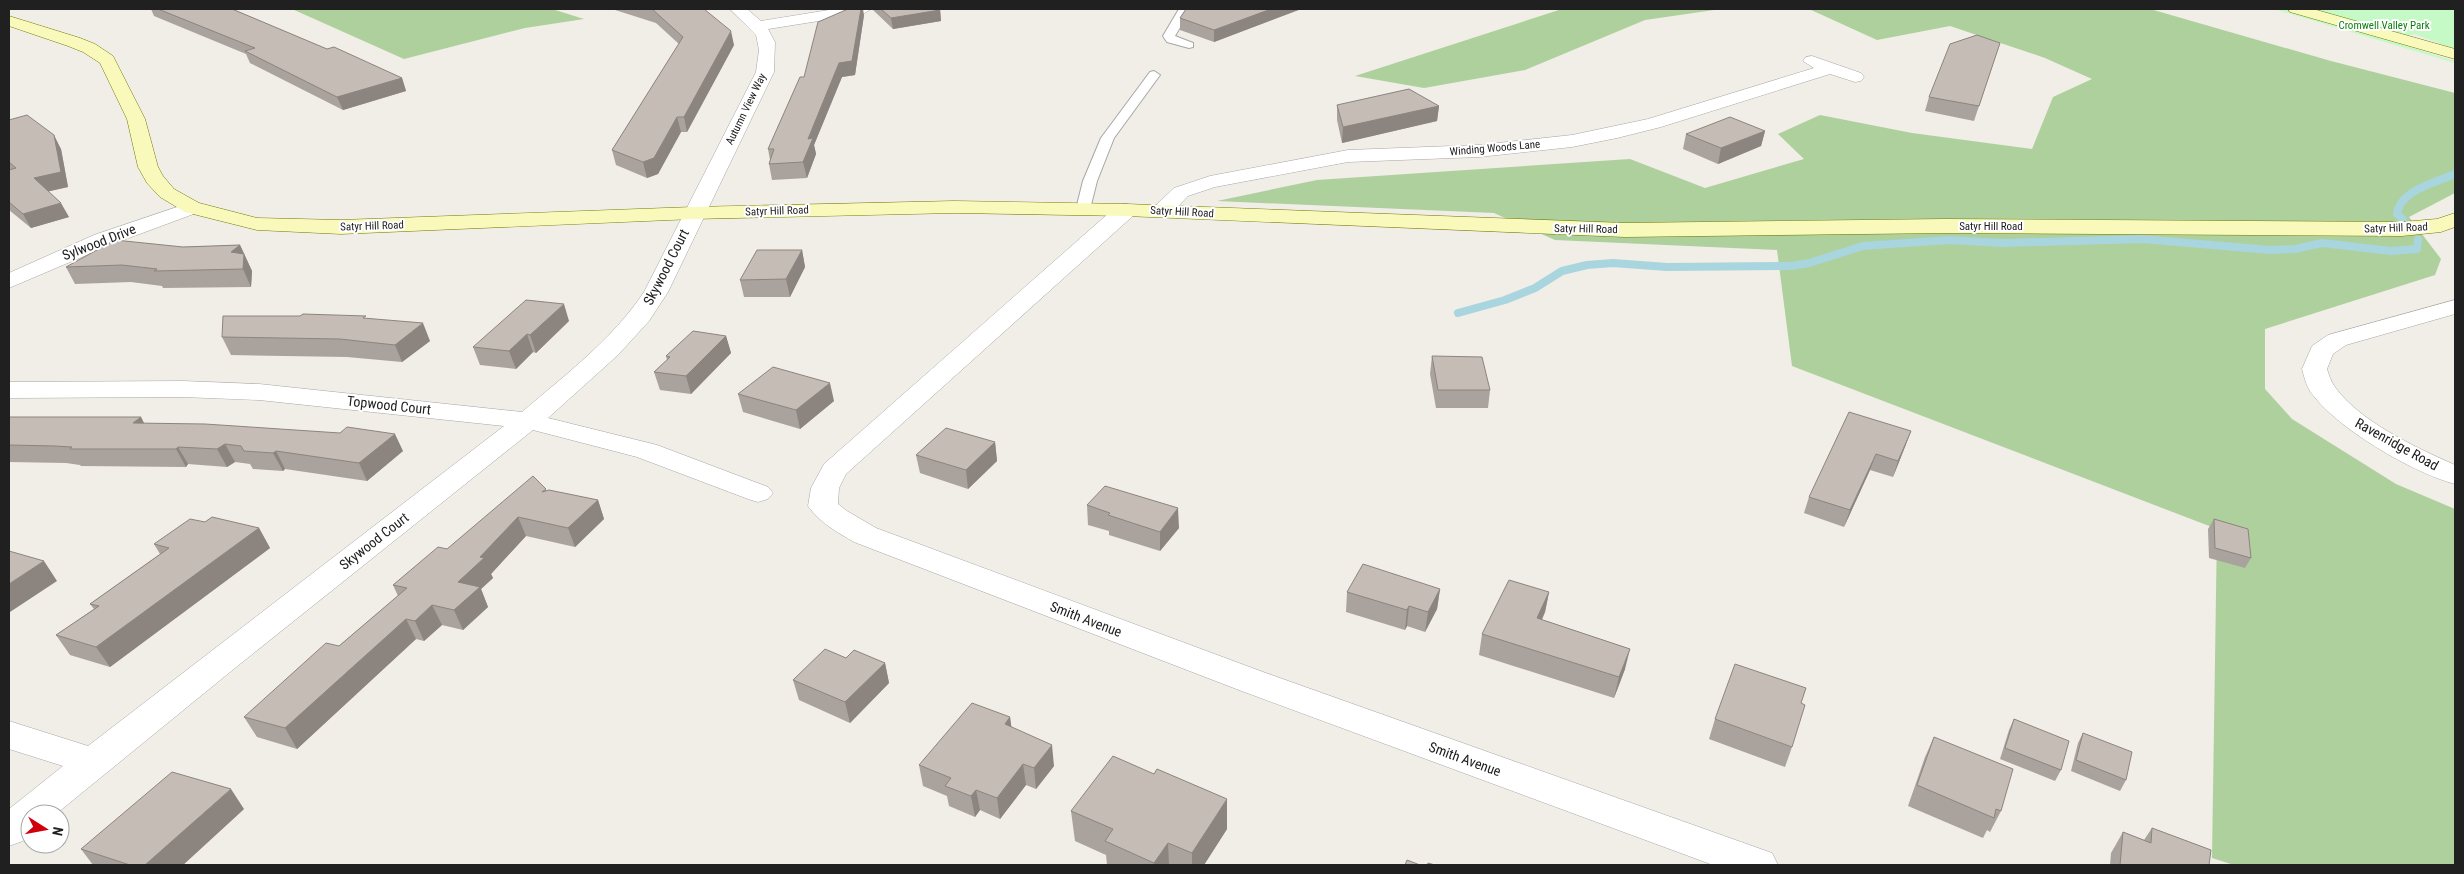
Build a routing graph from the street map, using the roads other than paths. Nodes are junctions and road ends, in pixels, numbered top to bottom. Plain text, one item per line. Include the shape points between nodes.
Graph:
1 (738, 9) edge
2 (863, 9) edge
3 (1184, 9) edge
4 (2296, 9) edge
5 (9, 20) edge
6 (758, 26) junction
7 (1189, 45) dead end
8 (2455, 54) edge
9 (1805, 58) dead end
10 (1830, 68) junction
11 (1154, 75) dead end
12 (1855, 77) dead end
13 (192, 208) junction
14 (1083, 209) junction
15 (1126, 210) junction
16 (1161, 211) junction
17 (694, 213) junction
18 (2453, 222) edge
19 (9, 281) edge
20 (2455, 307) edge
21 (9, 390) edge
22 (528, 421) junction
23 (2455, 475) edge
24 (758, 493) dead end
25 (9, 734) edge
26 (93, 762) junction
27 (9, 830) edge
28 (1758, 865) edge

1 - 6 street, Autumn View Way
2 - 6 street
3 - 7 lane via 1169,36 1171,40
4 - 8 street
5 - 13 street, Satyr Hill Road via 90,48 107,60 136,119 148,168 154,179 168,193
6 - 17 street, Autumn View Way via 768,48 765,72
9 - 10 street
10 - 12 street
10 - 16 street, Winding Woods Lane via 1654,123 1572,141 1479,151 1348,156 1210,182 1182,192
11 - 14 lane via 1108,138 1090,181
13 - 17 street, Satyr Hill Road via 257,224 340,227
13 - 19 street, Sylwood Drive via 102,240
14 - 15 street, Satyr Hill Road
14 - 17 street, Satyr Hill Road via 954,207
15 - 16 street, Satyr Hill Road
15 - 28 street, Smith Avenue via 834,470 825,488 823,506 865,535 1251,681
16 - 18 street, Satyr Hill Road via 1626,230 1935,226 2411,229
17 - 22 street, Skywood Court via 656,292 636,321 609,350
20 - 23 street, Ravenridge Road via 2337,340 2322,350 2315,364 2317,378 2328,397 2347,417
21 - 22 street, Topwood Court via 260,392
22 - 24 street, Topwood Court via 647,451
22 - 26 street, Skywood Court
25 - 26 street
26 - 27 street, Skywood Court

